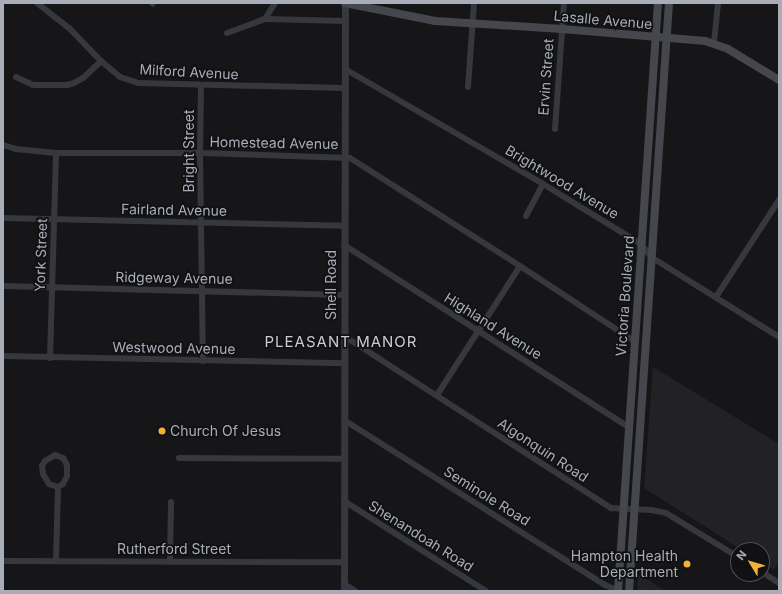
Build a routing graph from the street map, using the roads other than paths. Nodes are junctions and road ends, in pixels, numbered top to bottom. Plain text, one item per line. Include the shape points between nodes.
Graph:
1 (37, 3) edge
2 (275, 3) edge
3 (345, 3) edge
4 (474, 3) edge
5 (564, 3) edge
6 (658, 3) edge
7 (669, 3) edge
8 (718, 3) edge
9 (265, 19) junction
10 (345, 21) junction
11 (472, 24) junction
12 (562, 29) junction
13 (227, 33) dead end
14 (656, 38) junction
15 (666, 38) junction
16 (714, 43) junction
17 (101, 61) junction
18 (345, 69) junction
19 (16, 77) dead end
20 (779, 80) edge
21 (201, 85) junction
22 (468, 87) dead end
23 (344, 88) junction
24 (554, 129) dead end
25 (3, 145) edge
26 (56, 153) junction
27 (200, 153) junction
28 (344, 157) junction
29 (543, 184) junction
30 (779, 200) edge
31 (526, 216) dead end
32 (3, 218) edge
33 (54, 220) junction
34 (201, 222) junction
35 (344, 226) junction
36 (641, 244) junction
37 (344, 245) junction
38 (651, 257) junction
39 (520, 266) junction
40 (3, 286) edge
41 (52, 287) junction
42 (202, 291) junction
43 (344, 295) junction
44 (716, 297) junction
45 (479, 331) junction
46 (344, 336) junction
47 (779, 337) edge
48 (634, 341) junction
49 (3, 356) edge
50 (50, 358) junction
51 (203, 361) junction
52 (344, 363) junction
53 (438, 395) junction
54 (344, 420) junction
55 (630, 427) junction
56 (179, 458) dead end
57 (344, 459) junction
58 (58, 487) junction
59 (171, 502) dead end
60 (344, 502) junction
61 (624, 510) junction
62 (635, 510) junction
63 (730, 553) edge
64 (56, 560) junction
65 (3, 561) edge
66 (170, 561) junction
67 (344, 562) junction
68 (770, 577) edge
69 (779, 583) edge
70 (344, 588) edge
71 (355, 591) edge
72 (486, 591) edge
73 (618, 591) edge
74 (629, 591) edge

1 - 17 street, Milford Avenue via 70,29
2 - 9 street
3 - 10 street, Shell Road
3 - 11 main road, Lasalle Avenue via 412,17
4 - 11 street
5 - 12 street, Ervin Street
6 - 14 main road, Victoria Boulevard
7 - 15 main road, Victoria Boulevard
8 - 16 street
9 - 10 street
9 - 13 street
10 - 18 street, Shell Road
11 - 12 main road, Lasalle Avenue
11 - 22 street
12 - 14 main road, Lasalle Avenue
12 - 24 street, Ervin Street
14 - 15 main road, Lasalle Avenue
14 - 36 main road, Victoria Boulevard
15 - 16 main road, Lasalle Avenue
15 - 38 main road, Victoria Boulevard
16 - 20 main road, Lasalle Avenue
17 - 19 street via 83,78 67,85 33,84
17 - 21 street, Milford Avenue via 120,77 138,83
18 - 23 street, Shell Road
18 - 29 street, Brightwood Avenue
21 - 23 street, Milford Avenue
21 - 27 street, Bright Street
23 - 28 street, Shell Road
25 - 26 street, Homestead Avenue
26 - 27 street, Homestead Avenue
26 - 33 street, York Street
27 - 28 street, Homestead Avenue
27 - 34 street, Bright Street
28 - 35 street, Shell Road
28 - 39 street, Homestead Avenue via 357,161
29 - 31 street
29 - 36 street, Brightwood Avenue
30 - 44 street
32 - 33 street, Fairland Avenue
33 - 34 street, Fairland Avenue
33 - 41 street, York Street
34 - 35 street, Fairland Avenue
34 - 42 street, Bright Street
35 - 37 street, Shell Road
36 - 38 street, Brightwood Avenue
36 - 48 main road, Victoria Boulevard
37 - 43 street, Shell Road
37 - 45 street, Highland Avenue
38 - 44 street, Brightwood Avenue
38 - 62 main road, Victoria Boulevard
39 - 45 street
39 - 48 street, Homestead Avenue
40 - 41 street, Ridgeway Avenue
41 - 42 street, Ridgeway Avenue
41 - 50 street, York Street
42 - 43 street, Ridgeway Avenue
42 - 51 street, Bright Street
43 - 46 street, Shell Road
44 - 47 street, Brightwood Avenue
45 - 53 street
45 - 55 street, Highland Avenue
46 - 52 street, Shell Road
46 - 53 street, Algonquin Road
48 - 55 main road, Victoria Boulevard
49 - 50 street, Westwood Avenue
50 - 51 street, Westwood Avenue
51 - 52 street, Westwood Avenue
52 - 54 street, Shell Road
53 - 61 street, Algonquin Road via 597,499 614,509
54 - 57 street, Shell Road
54 - 73 street, Seminole Road
55 - 61 main road, Victoria Boulevard
56 - 57 street
57 - 60 street, Shell Road
58 - 58 street via 49,484 42,466 55,455 63,458 67,465 64,484
58 - 64 street
59 - 66 street
60 - 67 street, Shell Road
60 - 72 street, Shenandoah Road
61 - 62 street, Algonquin Road
61 - 73 main road, Victoria Boulevard
62 - 63 street, Algonquin Road via 651,510 666,514
62 - 74 main road, Victoria Boulevard
64 - 65 street, Rutherford Street
64 - 66 street, Rutherford Street
66 - 67 street, Rutherford Street
67 - 70 street, Shell Road
68 - 69 street
70 - 71 street

